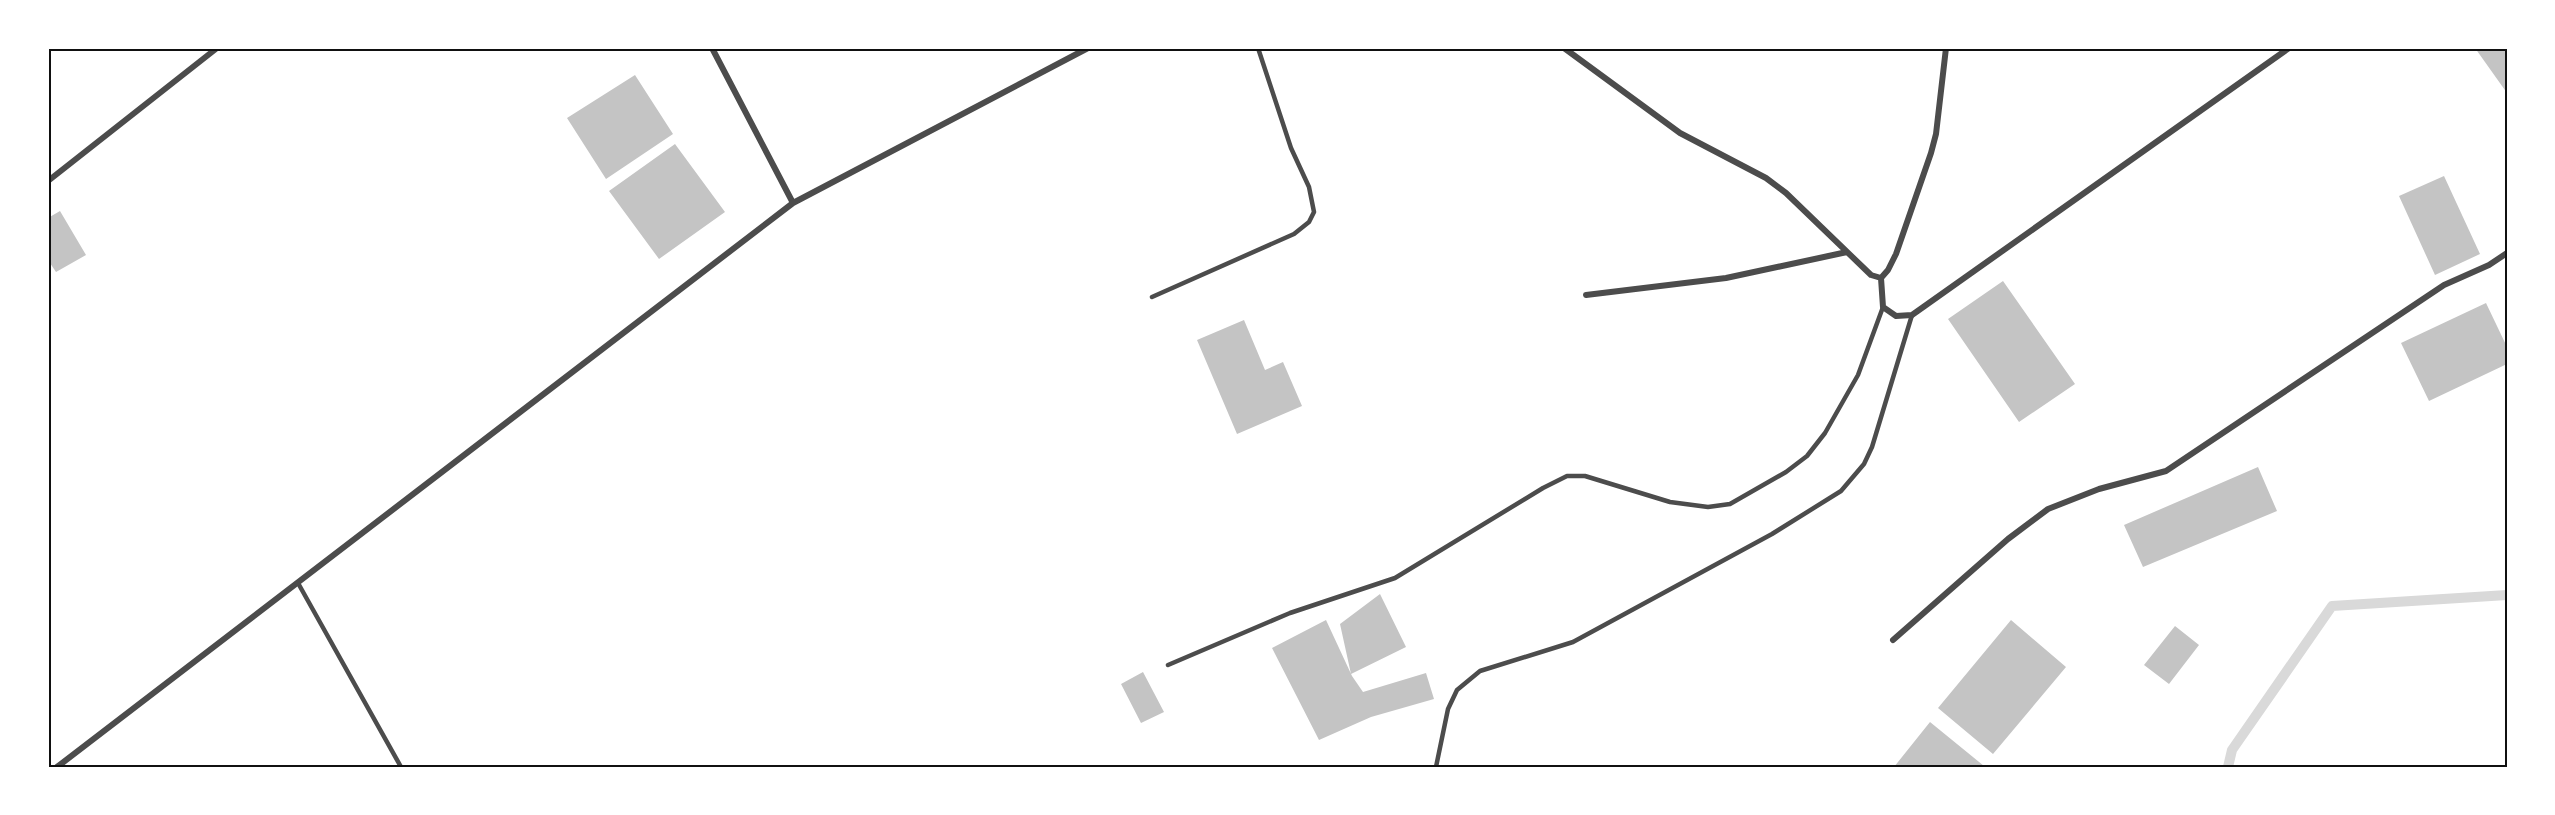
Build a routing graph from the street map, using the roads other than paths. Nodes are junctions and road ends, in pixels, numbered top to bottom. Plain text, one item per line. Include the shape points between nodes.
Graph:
1 (217, 48) edge
2 (712, 48) edge
3 (1088, 48) edge
4 (1258, 48) edge
5 (1564, 48) edge
6 (1946, 48) edge
7 (2289, 48) edge
8 (48, 181) edge
9 (793, 203) junction
10 (1846, 252) junction
11 (2507, 253) edge
12 (1881, 278) junction
13 (1586, 295) dead end
14 (1152, 297) dead end
15 (1883, 308) junction
16 (1912, 315) junction
17 (298, 583) junction
18 (1893, 640) dead end
19 (1168, 665) dead end
20 (57, 767) edge
21 (401, 767) edge
22 (1436, 767) edge

1 - 8 street
2 - 9 street
3 - 9 street
4 - 14 lane via 1291,148 1309,187 1314,212 1309,222 1294,234
5 - 10 street via 1680,133 1766,178
6 - 12 street via 1931,153 1896,254
7 - 16 street
9 - 17 street
10 - 12 street via 1871,275
10 - 13 street via 1726,278
11 - 18 street via 2444,285 2166,471 2099,489 2048,509
12 - 15 street
15 - 16 street via 1896,316
15 - 19 lane via 1858,375 1825,433 1807,456 1786,472 1730,504 1708,507 1670,502 1600,479 1567,476 1395,578 1290,613
16 - 22 lane via 1872,447 1864,464 1841,491 1772,534 1573,642 1480,671 1457,690 1448,709
17 - 20 street
17 - 21 lane

